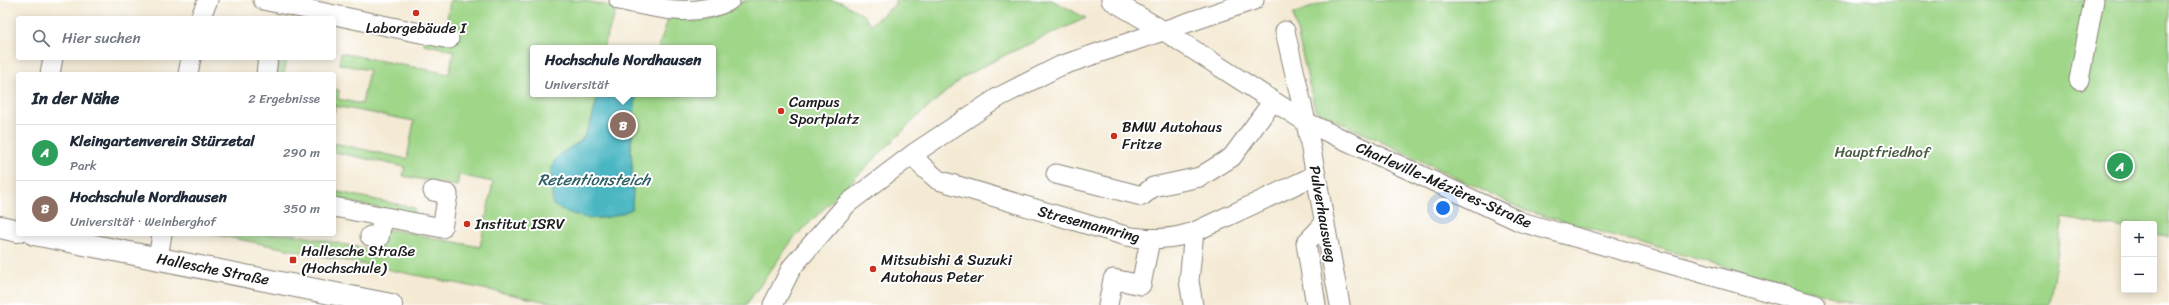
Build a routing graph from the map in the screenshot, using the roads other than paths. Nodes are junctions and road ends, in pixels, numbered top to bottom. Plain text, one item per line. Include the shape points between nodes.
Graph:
1 (208, 0) edge
2 (619, 0) edge
3 (730, 0) edge
4 (1110, 0) edge
5 (1254, 0) edge
6 (2094, 0) edge
7 (272, 7) edge
8 (201, 16) edge
9 (322, 16) edge
10 (336, 19) edge
11 (1164, 31) junction
12 (1285, 31) dead end
13 (449, 39) dead end
14 (53, 60) edge
15 (192, 60) edge
16 (268, 60) edge
17 (50, 72) edge
18 (188, 72) edge
19 (266, 72) edge
20 (2079, 80) dead end
21 (1273, 102) junction
22 (1306, 122) junction
23 (913, 154) junction
24 (1056, 174) dead end
25 (1316, 175) junction
26 (432, 191) dead end
27 (336, 207) edge
28 (383, 217) junction
29 (1325, 223) junction
30 (0, 227) edge
31 (16, 231) edge
32 (1194, 232) junction
33 (44, 236) edge
34 (162, 236) edge
35 (370, 236) dead end
36 (1150, 240) junction
37 (158, 258) junction
38 (392, 305) edge
39 (773, 305) edge
40 (1108, 305) edge
41 (1193, 305) edge
42 (1316, 305) edge
43 (1340, 305) edge
44 (1816, 305) edge

1 - 8 street
2 - 3 street via 667,10 711,8
4 - 11 street, Charleville-Mézières-Straße
5 - 11 street
6 - 20 street
7 - 9 street
10 - 13 street
11 - 21 street, Charleville-Mézières-Straße
11 - 23 street via 1060,66 999,97
12 - 22 street, Pulverhausweg
14 - 17 street
15 - 18 street
16 - 19 street
21 - 22 street, Charleville-Mézières-Straße
21 - 24 street via 1232,157 1200,177 1153,187 1142,196
22 - 25 street, Pulverhausweg
22 - 44 street, Charleville-Mézières-Straße via 1521,222
23 - 36 street, Stresemannring via 938,180 1126,236
23 - 39 street via 846,204 792,267
25 - 29 street, Pulverhausweg
25 - 32 street, Stresemannring
26 - 28 street via 448,194 442,228
27 - 28 street
28 - 35 street via 380,238
29 - 42 street via 1306,243
29 - 43 street, Pulverhausweg
30 - 31 main road
32 - 36 street, Stresemannring via 1174,238
32 - 41 street via 1189,281
33 - 37 main road, Hallesche Straße
34 - 37 street
36 - 40 street via 1141,285 1113,279
37 - 38 main road, Hallesche Straße

